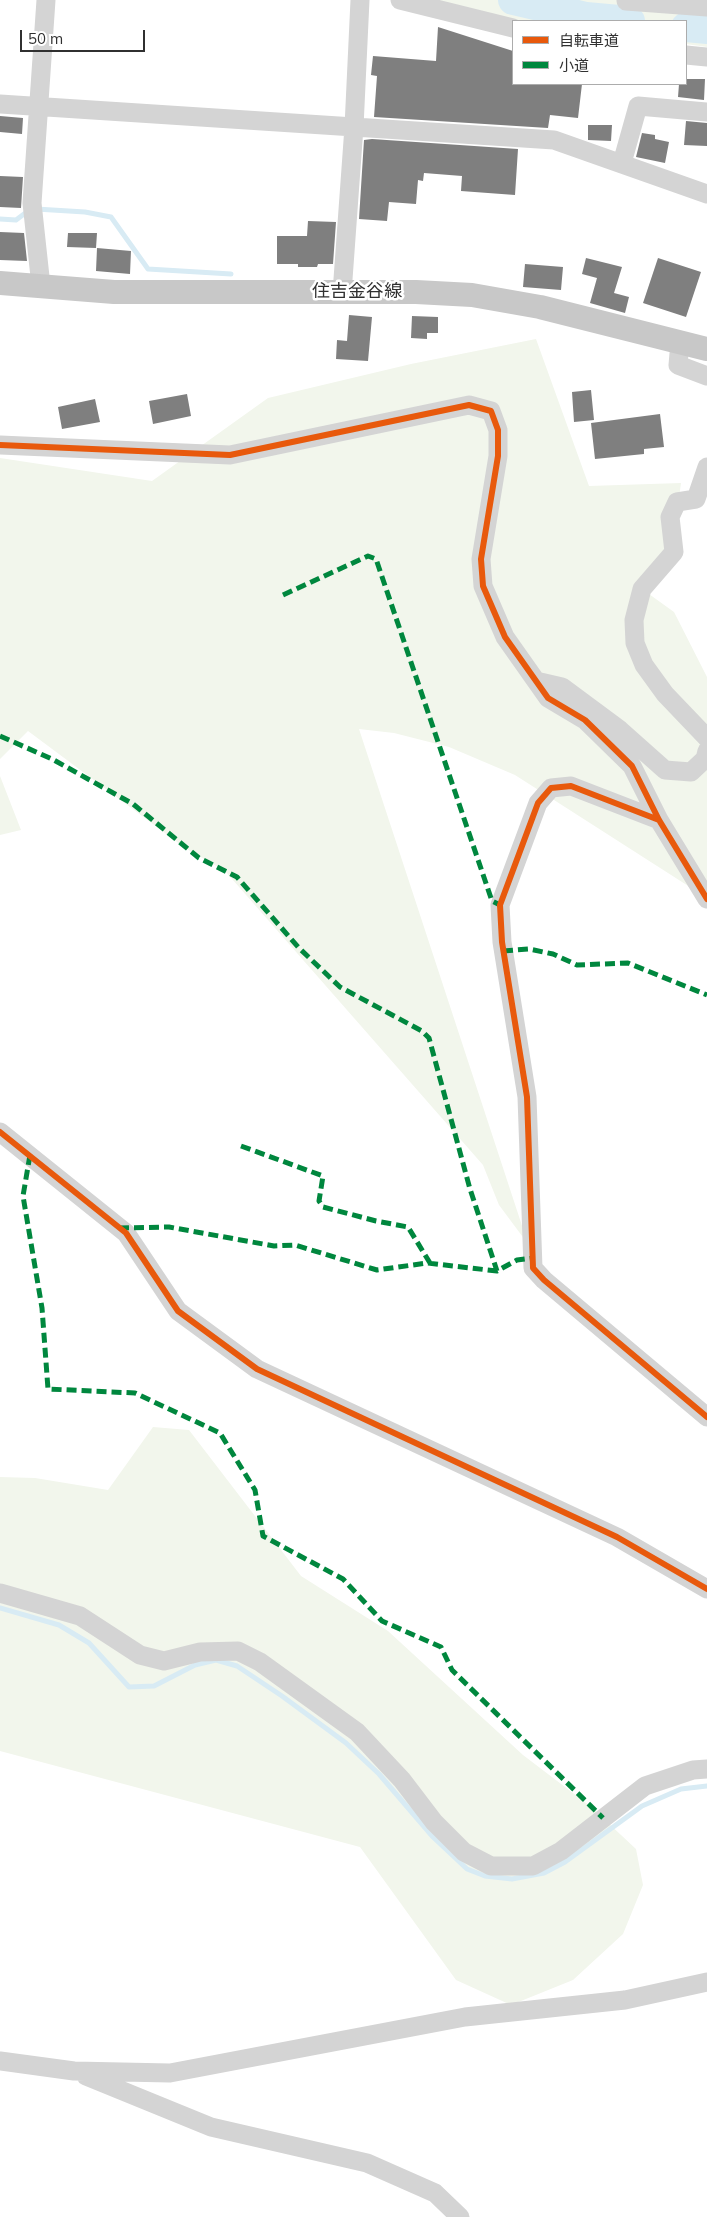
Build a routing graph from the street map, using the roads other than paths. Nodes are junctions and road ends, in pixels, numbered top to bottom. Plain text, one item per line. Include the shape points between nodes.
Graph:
1 (46, 0) edge
2 (360, 0) edge
3 (400, 0) edge
4 (626, 1) edge
5 (707, 7) edge
6 (512, 28) edge
7 (687, 55) edge
8 (707, 57) edge
9 (0, 104) edge
10 (40, 107) junction
11 (707, 112) edge
12 (354, 127) junction
13 (622, 163) junction
14 (707, 194) edge
15 (0, 283) edge
16 (41, 286) junction
17 (342, 293) junction
18 (680, 342) junction
19 (707, 349) edge
20 (707, 376) edge
21 (0, 445) edge
22 (707, 467) edge
23 (536, 681) junction
24 (707, 738) edge
25 (707, 750) edge
26 (659, 820) junction
27 (707, 899) edge
28 (0, 1132) edge
29 (707, 1417) edge
30 (707, 1589) edge
31 (0, 1593) edge
32 (707, 1769) edge
33 (707, 1982) edge
34 (0, 2060) edge
35 (74, 2071) junction
36 (460, 2217) edge

1 - 10 street
2 - 12 street
3 - 6 street
4 - 5 street
7 - 8 street
9 - 10 street
10 - 12 street
10 - 16 street via 32,207
11 - 13 street via 638,106
12 - 13 street via 554,140
12 - 17 street
13 - 14 street
15 - 16 main road, 住吉金谷線
16 - 17 main road, 住吉金谷線 via 114,292
17 - 18 main road, 住吉金谷線 via 472,295 540,307
18 - 19 main road, 住吉金谷線
18 - 20 street via 678,365
21 - 23 street via 230,455 469,405 491,411 498,430 498,456 481,559 483,586 505,638
22 - 24 street via 696,499 677,502 670,517 674,552 642,590 634,620 635,643 644,665 665,694
23 - 25 street via 562,687 620,730 665,770 691,772 705,759
23 - 26 street via 548,698 585,720 632,766
26 - 27 street
26 - 29 street via 571,786 550,788 538,803 500,905 502,942 527,1097 533,1268
28 - 30 street via 126,1233 178,1311 257,1369 617,1537
31 - 32 street via 80,1616 140,1655 164,1661 200,1652 238,1651 260,1662 357,1732 402,1780 434,1822 464,1852 491,1866 533,1866 561,1851 645,1786 693,1770
33 - 35 street via 624,2000 466,2017 170,2074
34 - 35 street
35 - 36 street via 211,2126 367,2163 435,2193

